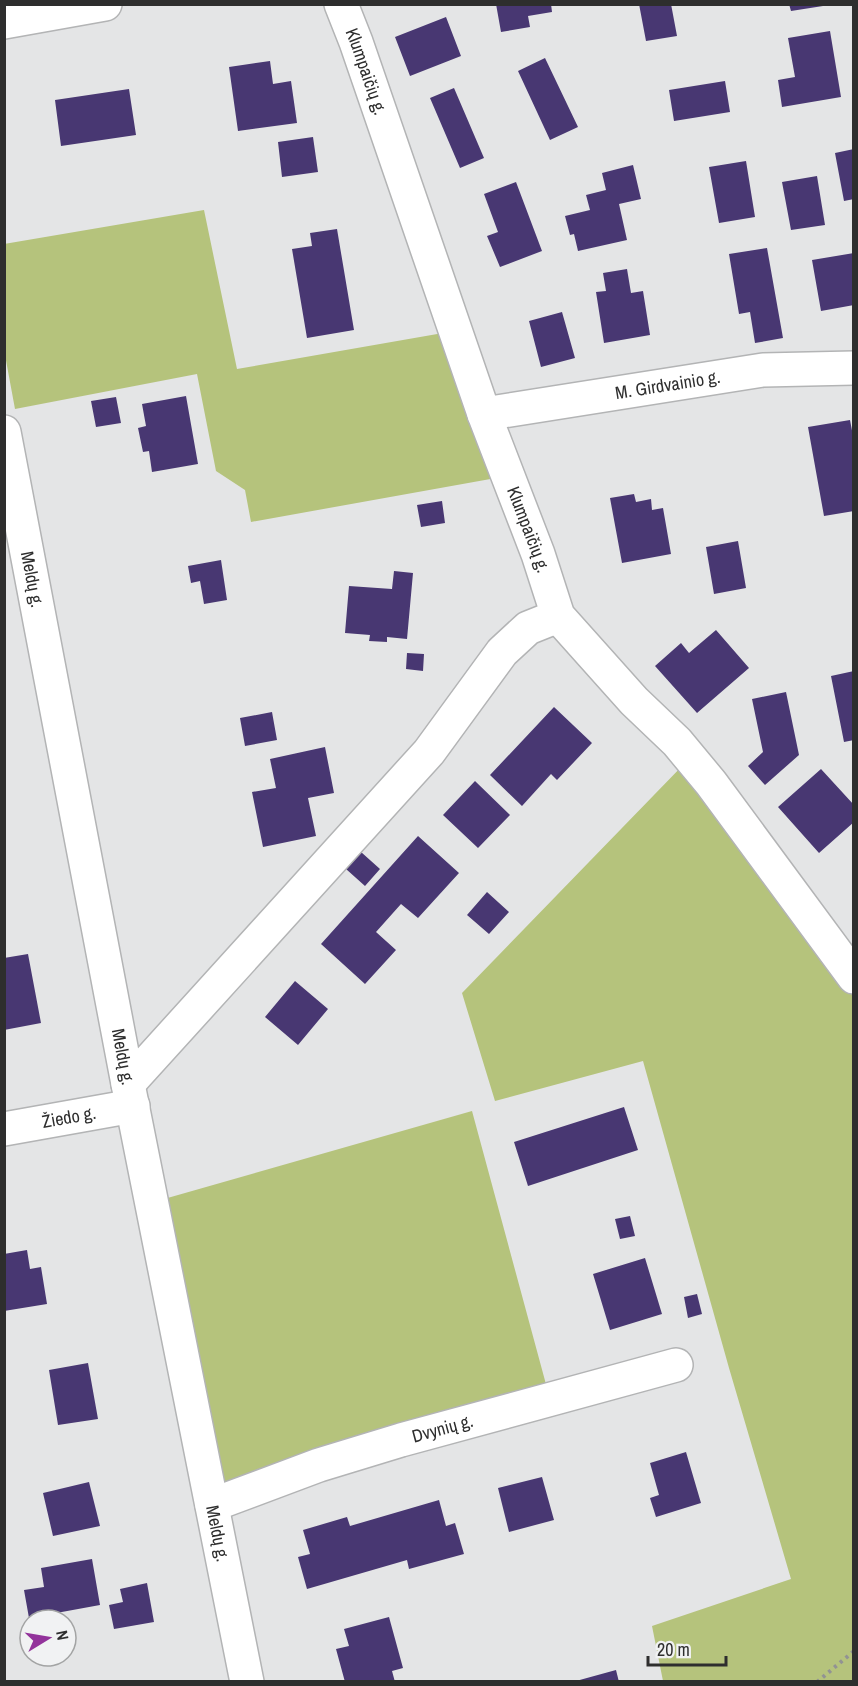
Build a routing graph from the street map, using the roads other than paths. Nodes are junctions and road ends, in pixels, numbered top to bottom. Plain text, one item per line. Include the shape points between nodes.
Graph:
1 (105, 4) edge
2 (340, 4) edge
3 (4, 22) edge
4 (854, 368) edge
5 (484, 414) junction
6 (4, 432) edge
7 (558, 616) junction
8 (854, 977) edge
9 (131, 1095) junction
10 (4, 1129) edge
11 (676, 1365) dead end
12 (212, 1505) junction
13 (247, 1682) edge

1 - 3 street
2 - 5 street, Klumpaičių g.
4 - 5 street, M. Girdvainio g. via 763,370
5 - 7 street, Klumpaičių g.
6 - 9 street, Meldų g.
7 - 8 street, Klumpaičių g. via 634,701 678,742
7 - 9 street via 528,628 502,652 429,752
9 - 10 street, Žiedo g.
9 - 12 street, Meldų g.
11 - 12 street, Dvynių g. via 401,1440
12 - 13 street, Meldų g.

